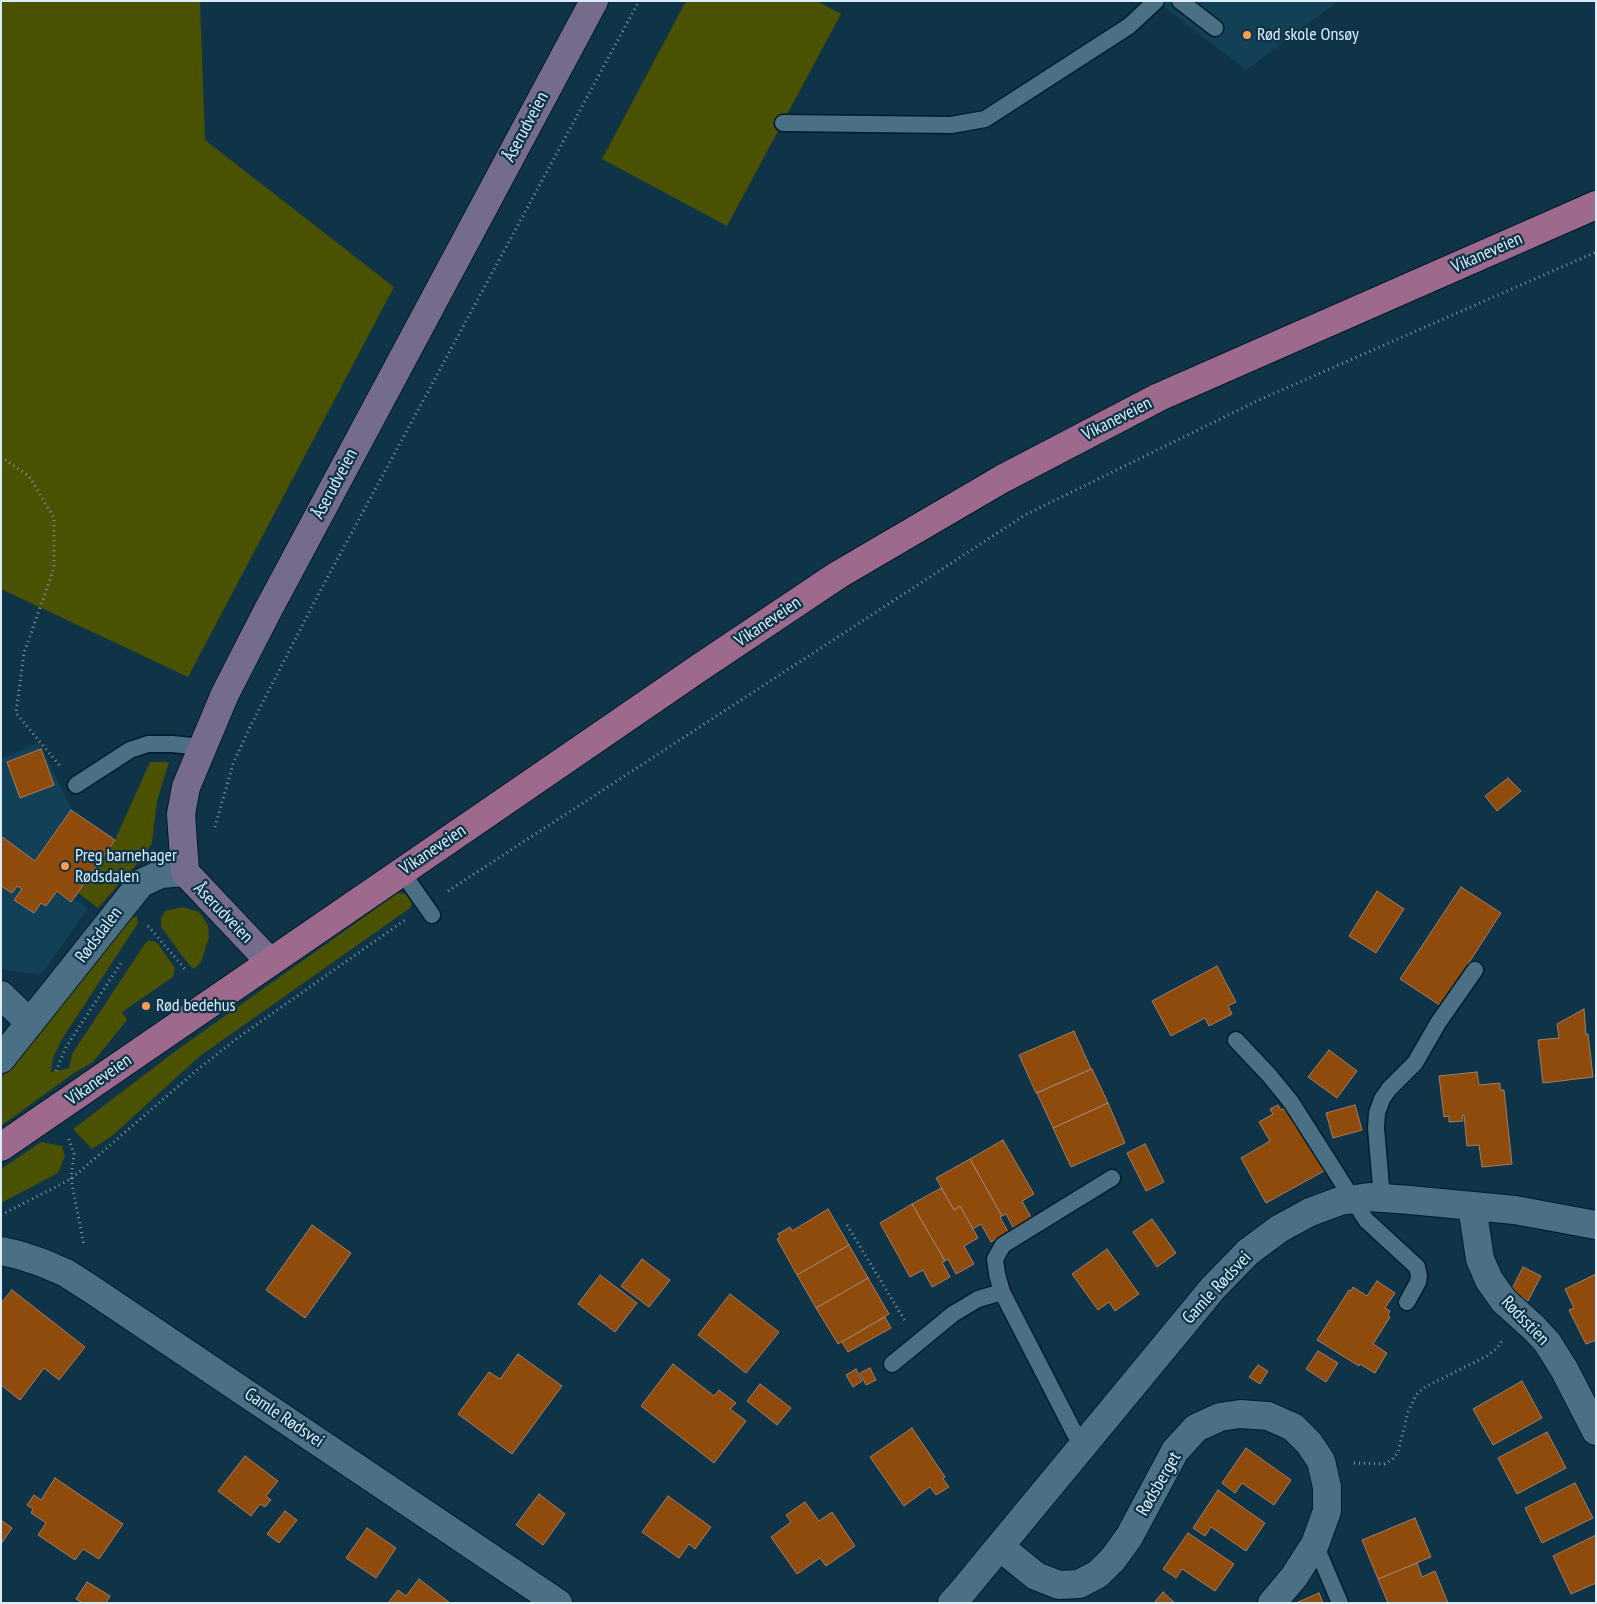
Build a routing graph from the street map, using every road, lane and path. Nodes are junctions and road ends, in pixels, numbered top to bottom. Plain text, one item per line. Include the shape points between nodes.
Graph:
1 (594, 1) edge
2 (639, 1) edge
3 (1156, 1) edge
4 (1180, 1) edge
5 (1215, 28) dead end
6 (783, 123) dead end
7 (1596, 205) edge
8 (1596, 252) edge
9 (1, 457) edge
10 (202, 747) junction
11 (76, 785) joint
12 (214, 832) dead end
13 (185, 872) junction
14 (402, 872) junction
15 (429, 910) junction
16 (143, 933) dead end
17 (122, 962) dead end
18 (270, 962) junction
19 (185, 969) dead end
20 (1474, 970) dead end
21 (1, 995) edge
22 (30, 1023) junction
23 (1236, 1040) dead end
24 (1, 1059) edge
25 (55, 1076) dead end
26 (68, 1136) dead end
27 (1, 1147) edge
28 (1112, 1178) dead end
29 (71, 1179) junction
30 (1382, 1198) junction
31 (1353, 1199) junction
32 (1472, 1206) junction
33 (1, 1215) edge
34 (847, 1225) dead end
35 (1596, 1225) edge
36 (1, 1251) edge
37 (91, 1288) junction
38 (1002, 1292) junction
39 (1407, 1302) dead end
40 (1521, 1316) junction
41 (918, 1343) junction
42 (892, 1364) dead end
43 (1596, 1431) edge
44 (1085, 1444) junction
45 (1321, 1461) junction
46 (1315, 1544) junction
47 (1000, 1547) junction
48 (558, 1603) edge
49 (952, 1603) edge
50 (1272, 1603) edge
51 (1340, 1603) edge

1 - 10 street, Åserudveien via 267,612
2 - 12 path via 250,727 233,764
3 - 6 lane via 1129,26 985,118 951,125
4 - 5 lane
7 - 14 main road, Vikaneveien via 1159,397 1002,478 838,575
8 - 15 path via 1259,400 1025,515
9 - 11 path via 29,476 54,518 54,568 24,653 16,713
10 - 11 lane via 148,744 130,750
10 - 13 street, Åserudveien via 186,787 181,814
13 - 18 street, Åserudveien
13 - 22 street, Rødsdalen via 161,874 141,884
14 - 15 lane
14 - 18 main road, Vikaneveien
15 - 29 path via 239,1037
16 - 19 path via 148,925
17 - 25 path via 66,1048
18 - 27 main road, Vikaneveien
20 - 30 lane via 1415,1063 1382,1100 1376,1128
21 - 22 street
22 - 24 street, Rødsdalen
23 - 31 lane via 1291,1102
26 - 29 path via 74,1154
28 - 38 lane via 1003,1246 995,1259
29 - 33 path
29 - 37 path
30 - 31 street, Gamle Rødsvei
30 - 32 street, Gamle Rødsvei
31 - 39 lane via 1366,1220 1417,1267 1420,1276
31 - 44 street, Gamle Rødsvei via 1310,1212 1279,1229 1248,1252 1213,1288
32 - 35 street, Gamle Rødsvei via 1515,1210
32 - 40 street, Rødsstien via 1480,1260 1504,1301
34 - 41 path
36 - 37 street, Gamle Rødsvei via 43,1263
37 - 48 street, Gamle Rødsvei
38 - 41 lane via 978,1299 953,1314
38 - 44 lane via 1075,1434
40 - 43 street, Rødsstien via 1547,1342
40 - 45 path via 1497,1348 1416,1395 1408,1412 1398,1452 1392,1460 1384,1464
41 - 42 lane
44 - 47 street, Gamle Rødsvei
45 - 46 street, Rødsberget via 1327,1487 1326,1511
45 - 47 street, Rødsberget via 1309,1442 1293,1427 1268,1416 1240,1414 1220,1417 1196,1428 1176,1451 1129,1537 1113,1560 1098,1574 1079,1584 1059,1585 1036,1576
46 - 50 street, Rødsberget
46 - 51 lane
47 - 49 street, Gamle Rødsvei

